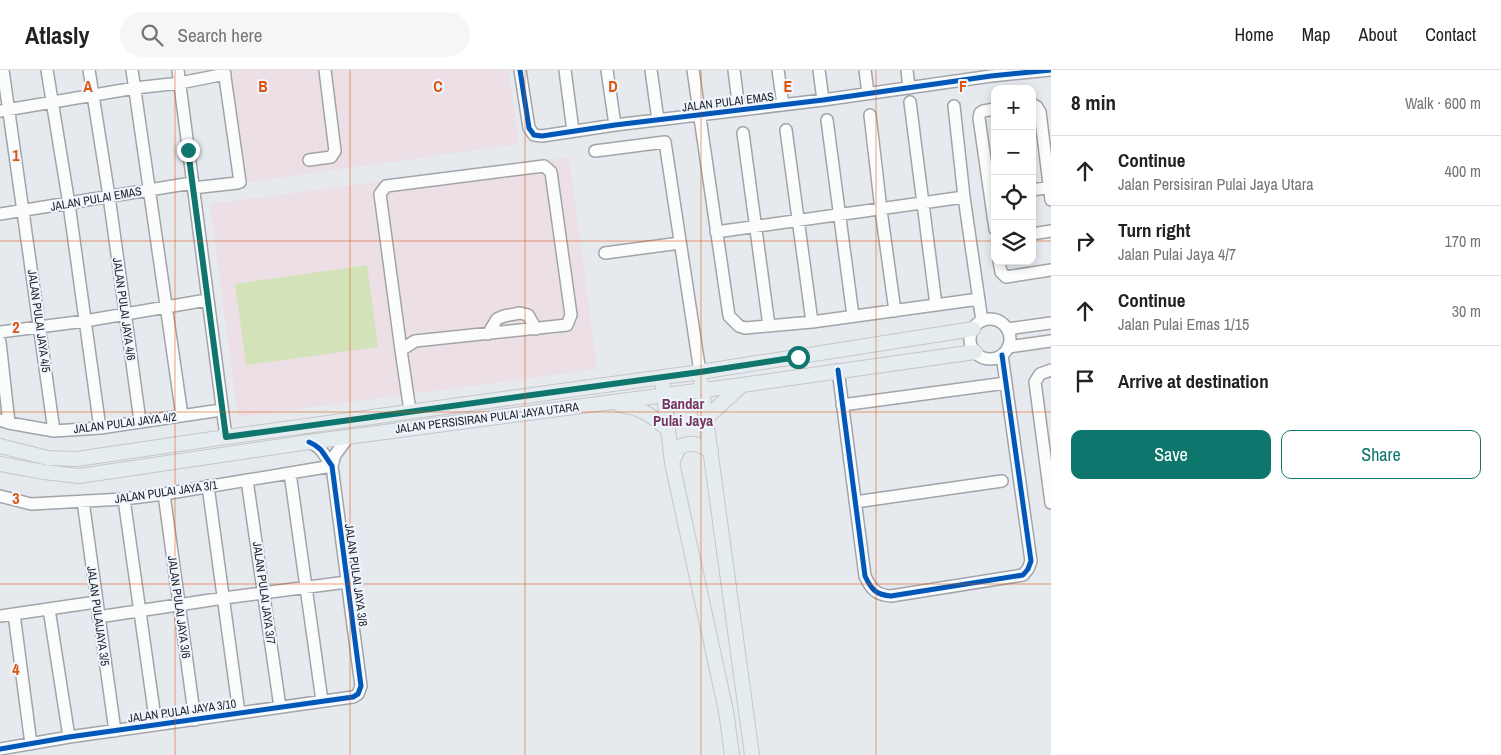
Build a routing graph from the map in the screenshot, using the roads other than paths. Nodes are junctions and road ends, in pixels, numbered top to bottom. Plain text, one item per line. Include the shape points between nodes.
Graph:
1 (3, 70) edge
2 (47, 70) edge
3 (89, 70) edge
4 (132, 70) edge
5 (178, 70) edge
6 (325, 70) edge
7 (520, 70) edge
8 (565, 70) edge
9 (607, 70) edge
10 (651, 70) edge
11 (693, 70) edge
12 (734, 70) edge
13 (778, 70) edge
14 (819, 70) edge
15 (865, 70) edge
16 (907, 70) edge
17 (1051, 70) edge
18 (1034, 71) edge
19 (224, 72) edge
20 (991, 73) edge
21 (950, 76) edge
22 (180, 83) junction
23 (135, 88) junction
24 (909, 88) junction
25 (868, 93) junction
26 (93, 95) junction
27 (823, 100) junction
28 (910, 102) dead end
29 (52, 103) junction
30 (783, 105) junction
31 (954, 106) dead end
32 (1036, 106) edge
33 (991, 109) edge
34 (5, 110) edge
35 (739, 110) junction
36 (699, 115) junction
37 (870, 115) dead end
38 (658, 120) junction
39 (827, 120) dead end
40 (615, 125) junction
41 (786, 130) dead end
42 (573, 131) junction
43 (743, 134) dead end
44 (1038, 145) edge
45 (595, 151) dead end
46 (989, 151) edge
47 (309, 160) dead end
48 (991, 175) edge
49 (192, 186) junction
50 (1050, 187) edge
51 (151, 189) junction
52 (1036, 189) edge
53 (109, 196) junction
54 (964, 197) junction
55 (1051, 200) edge
56 (923, 203) junction
57 (69, 204) junction
58 (24, 210) junction
59 (881, 210) junction
60 (0, 214) edge
61 (840, 215) junction
62 (798, 222) junction
63 (756, 227) junction
64 (1051, 231) edge
65 (716, 232) junction
66 (1036, 233) edge
67 (680, 243) junction
68 (605, 253) dead end
69 (1000, 265) edge
70 (1051, 270) edge
71 (978, 299) junction
72 (207, 300) junction
73 (936, 305) junction
74 (167, 306) junction
75 (895, 311) junction
76 (124, 315) junction
77 (853, 316) junction
78 (84, 321) junction
79 (812, 322) junction
80 (1051, 323) edge
81 (978, 325) junction
82 (769, 326) junction
83 (39, 327) junction
84 (536, 329) junction
85 (1007, 329) junction
86 (0, 332) edge
87 (488, 334) junction
88 (1051, 341) edge
89 (0, 342) edge
90 (401, 350) junction
91 (1005, 351) junction
92 (975, 352) junction
93 (838, 370) junction
94 (1051, 370) edge
95 (700, 372) junction
96 (662, 377) junction
97 (1006, 383) junction
98 (742, 385) junction
99 (702, 390) junction
100 (664, 395) junction
101 (606, 403) junction
102 (842, 405) junction
103 (221, 410) junction
104 (410, 411) junction
105 (182, 416) junction
106 (706, 418) junction
107 (140, 421) junction
108 (5, 422) edge
109 (100, 428) junction
110 (668, 429) junction
111 (54, 431) junction
112 (349, 436) junction
113 (226, 437) junction
114 (308, 442) junction
115 (0, 446) edge
116 (710, 451) junction
117 (672, 463) junction
118 (0, 464) edge
119 (332, 466) junction
120 (290, 473) junction
121 (247, 480) junction
122 (1002, 481) dead end
123 (208, 486) junction
124 (164, 494) junction
125 (0, 496) edge
126 (1050, 496) edge
127 (124, 499) junction
128 (83, 501) junction
129 (856, 502) junction
130 (347, 582) junction
131 (307, 588) junction
132 (264, 593) junction
133 (224, 598) junction
134 (96, 602) junction
135 (179, 605) junction
136 (49, 609) junction
137 (140, 611) junction
138 (14, 614) junction
139 (0, 616) edge
140 (98, 617) junction
141 (361, 686) joint
142 (322, 701) junction
143 (280, 707) junction
144 (239, 713) junction
145 (195, 720) junction
146 (156, 725) junction
147 (115, 731) junction
148 (69, 737) junction
149 (31, 744) junction
150 (0, 749) edge
151 (732, 755) edge
152 (752, 755) edge

1 - 34 street, JALAN PULAI JAYA 4/5
2 - 29 street
3 - 26 street, JALAN PULAI JAYA 4/6
4 - 23 street
5 - 22 street
6 - 47 street via 335,150 331,157
7 - 42 street, JALAN PULAI EMAS via 529,128 534,134 542,136
8 - 42 street
9 - 40 street
10 - 38 street
11 - 36 street
12 - 35 street
13 - 30 street
14 - 27 street
15 - 25 street
16 - 24 street
17 - 18 street, JALAN PULAI EMAS
18 - 20 street, JALAN PULAI EMAS
19 - 22 street
19 - 49 street, JALAN PULAI EMAS via 240,182
20 - 21 street, JALAN PULAI EMAS
21 - 24 street, JALAN PULAI EMAS
22 - 23 street
22 - 49 street
23 - 26 street
23 - 51 street
24 - 25 street, JALAN PULAI EMAS
25 - 27 street, JALAN PULAI EMAS
26 - 29 street
26 - 53 street, JALAN PULAI JAYA 4/6
27 - 30 street, JALAN PULAI EMAS
28 - 56 street
29 - 34 street
29 - 57 street
30 - 35 street, JALAN PULAI EMAS
31 - 54 street
32 - 44 street via 1040,112
33 - 46 street via 980,113
34 - 58 street, JALAN PULAI JAYA 4/5
35 - 36 street, JALAN PULAI EMAS
36 - 38 street, JALAN PULAI EMAS
36 - 65 street
37 - 59 street
38 - 40 street, JALAN PULAI EMAS
39 - 61 street
40 - 42 street, JALAN PULAI EMAS
41 - 62 street
43 - 63 street
44 - 50 street
45 - 67 street via 665,142
46 - 48 street
49 - 51 street, JALAN PULAI EMAS
49 - 72 street
50 - 52 street
50 - 55 street
51 - 53 street, JALAN PULAI EMAS
51 - 74 street
53 - 57 street, JALAN PULAI EMAS
53 - 76 street, JALAN PULAI JAYA 4/6
54 - 56 street
54 - 71 street
56 - 59 street
56 - 73 street
57 - 58 street, JALAN PULAI EMAS
57 - 78 street
58 - 60 street, JALAN PULAI EMAS
58 - 83 street, JALAN PULAI JAYA 4/5
59 - 61 street
59 - 75 street
61 - 62 street
61 - 77 street
62 - 63 street
62 - 79 street
63 - 65 street
63 - 82 street
64 - 66 street
65 - 82 street via 729,316 745,328
67 - 68 street
67 - 95 street
69 - 70 street via 1006,277
71 - 73 street
71 - 81 street
72 - 74 street
72 - 103 street
73 - 75 street
74 - 76 street
74 - 105 street
75 - 77 street
76 - 78 street
76 - 107 street, JALAN PULAI JAYA 4/6
77 - 79 street
78 - 83 street
78 - 109 street
79 - 82 street
80 - 85 street
81 - 85 street via 996,320
81 - 92 street via 971,341
81 - 95 main road, JALAN PERSISIRAN PULAI JAYA UTARA
83 - 86 street
83 - 111 street, JALAN PULAI JAYA 4/5
84 - 87 street
84 - 87 street via 528,315 520,313 497,319
84 - 90 street via 567,325 572,314 551,172 544,166 386,186 380,194
85 - 91 street via 1010,340
87 - 90 street via 415,341
88 - 91 street
89 - 108 street
90 - 104 street
91 - 92 street via 990,359
91 - 97 street
92 - 93 main road, JALAN PERSISIRAN PULAI JAYA UTARA
93 - 98 main road, JALAN PERSISIRAN PULAI JAYA UTARA
93 - 102 street
94 - 126 street via 1040,374 1035,382
95 - 96 main road, JALAN PERSISIRAN PULAI JAYA UTARA
95 - 99 main road
96 - 100 main road
96 - 104 main road, JALAN PERSISIRAN PULAI JAYA UTARA
97 - 102 street
97 - 129 street via 1031,561 1022,575 891,596 880,595 871,588 865,576
98 - 99 main road, JALAN PERSISIRAN PULAI JAYA UTARA
98 - 106 main road
99 - 100 main road, JALAN PERSISIRAN PULAI JAYA UTARA
99 - 106 main road
100 - 101 main road, JALAN PERSISIRAN PULAI JAYA UTARA
100 - 110 main road
101 - 110 main road via 648,412
101 - 112 main road, JALAN PERSISIRAN PULAI JAYA UTARA
102 - 129 street
103 - 105 street, JALAN PULAI JAYA 4/2
103 - 113 street
104 - 113 main road, JALAN PERSISIRAN PULAI JAYA UTARA
105 - 107 street, JALAN PULAI JAYA 4/2
106 - 116 main road
107 - 109 street, JALAN PULAI JAYA 4/2
108 - 111 street, JALAN PULAI JAYA 4/2
109 - 111 street, JALAN PULAI JAYA 4/2
110 - 117 main road
112 - 114 main road, JALAN PERSISIRAN PULAI JAYA UTARA
112 - 119 street via 335,455
113 - 115 main road, JALAN PERSISIRAN PULAI JAYA UTARA via 77,459 48,458
114 - 118 main road, JALAN PERSISIRAN PULAI JAYA UTARA via 79,476
114 - 119 street via 322,450
116 - 117 main road via 689,442 679,447
116 - 152 main road
117 - 151 main road via 726,711
119 - 120 street, JALAN PULAI JAYA 3/1
119 - 130 street, JALAN PULAI JAYA 3/8
120 - 121 street, JALAN PULAI JAYA 3/1
120 - 131 street
121 - 123 street, JALAN PULAI JAYA 3/1
121 - 132 street, JALAN PULAI JAYA 3/7
122 - 129 street
123 - 124 street, JALAN PULAI JAYA 3/1
123 - 133 street
124 - 127 street, JALAN PULAI JAYA 3/1
124 - 135 street, JALAN PULAI JAYA 3/6
125 - 128 street, JALAN PULAI JAYA 3/1 via 31,504
127 - 128 street, JALAN PULAI JAYA 3/1
127 - 137 street
128 - 134 street, JALAN PULAIJAYA 3/5
130 - 131 street
130 - 141 street, JALAN PULAI JAYA 3/8
131 - 132 street
131 - 142 street
132 - 133 street
132 - 143 street, JALAN PULAI JAYA 3/7
133 - 135 street
133 - 144 street
134 - 136 street
134 - 140 street, JALAN PULAIJAYA 3/5
135 - 137 street
135 - 145 street, JALAN PULAI JAYA 3/6
136 - 138 street
136 - 148 street
137 - 140 street
137 - 146 street
138 - 139 street
138 - 149 street
140 - 147 street, JALAN PULAIJAYA 3/5
141 - 142 street, JALAN PULAI JAYA 3/10 via 353,697
142 - 143 street, JALAN PULAI JAYA 3/10
143 - 144 street, JALAN PULAI JAYA 3/10
144 - 145 street, JALAN PULAI JAYA 3/10
145 - 146 street, JALAN PULAI JAYA 3/10
146 - 147 street, JALAN PULAI JAYA 3/10
147 - 148 street, JALAN PULAI JAYA 3/10
148 - 149 street, JALAN PULAI JAYA 3/10
149 - 150 street, JALAN PULAI JAYA 3/10

